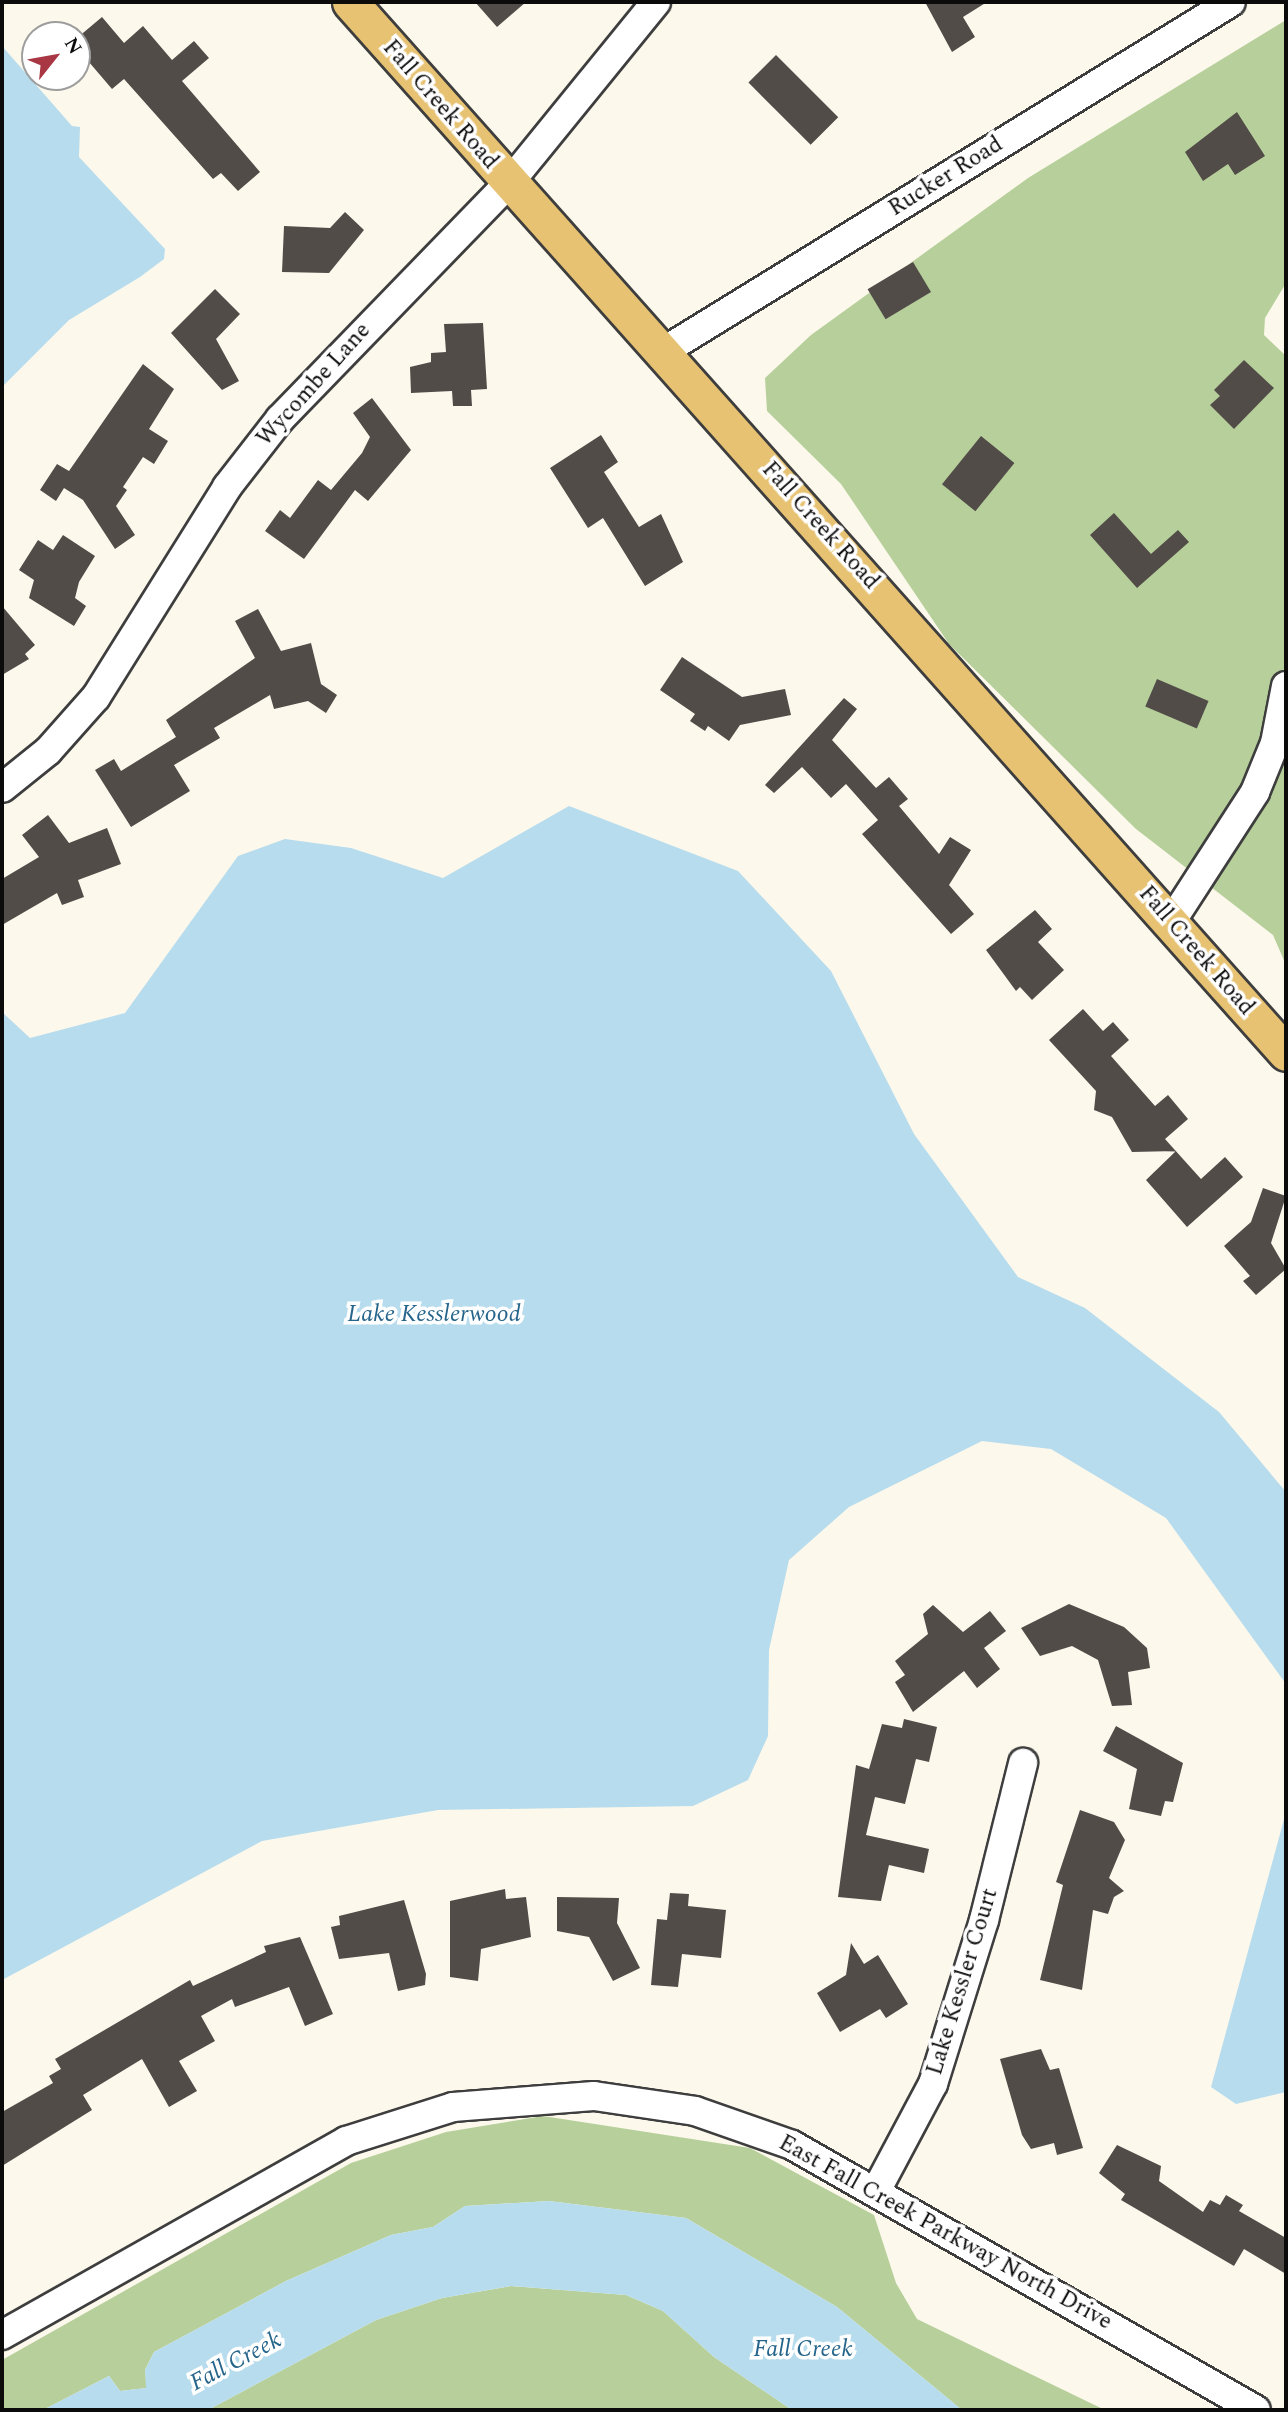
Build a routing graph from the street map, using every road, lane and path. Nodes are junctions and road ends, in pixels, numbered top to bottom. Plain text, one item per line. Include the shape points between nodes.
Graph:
1 (350, 2) edge
2 (656, 2) edge
3 (1231, 2) edge
4 (509, 183) junction
5 (661, 353) junction
6 (1286, 686) edge
7 (2, 788) edge
8 (1171, 922) junction
9 (1286, 1053) edge
10 (1023, 1763) dead end
11 (876, 2190) junction
12 (2, 2334) edge
13 (1256, 2410) edge

1 - 4 main road, Fall Creek Road
2 - 4 street, Wycombe Lane
3 - 5 street, Rucker Road
4 - 5 main road, Fall Creek Road
4 - 7 street, Wycombe Lane via 280,419 227,487 96,697 48,751
5 - 8 main road, Fall Creek Road
6 - 8 street via 1275,743 1255,792
8 - 9 main road, Fall Creek Road
10 - 11 street, Lake Kessler Court via 984,1920 933,2084
11 - 12 street, East Fall Creek Parkway North Drive via 773,2136 695,2111 584,2096 482,2102 393,2123 326,2150
11 - 13 street, East Fall Creek Parkway North Drive

